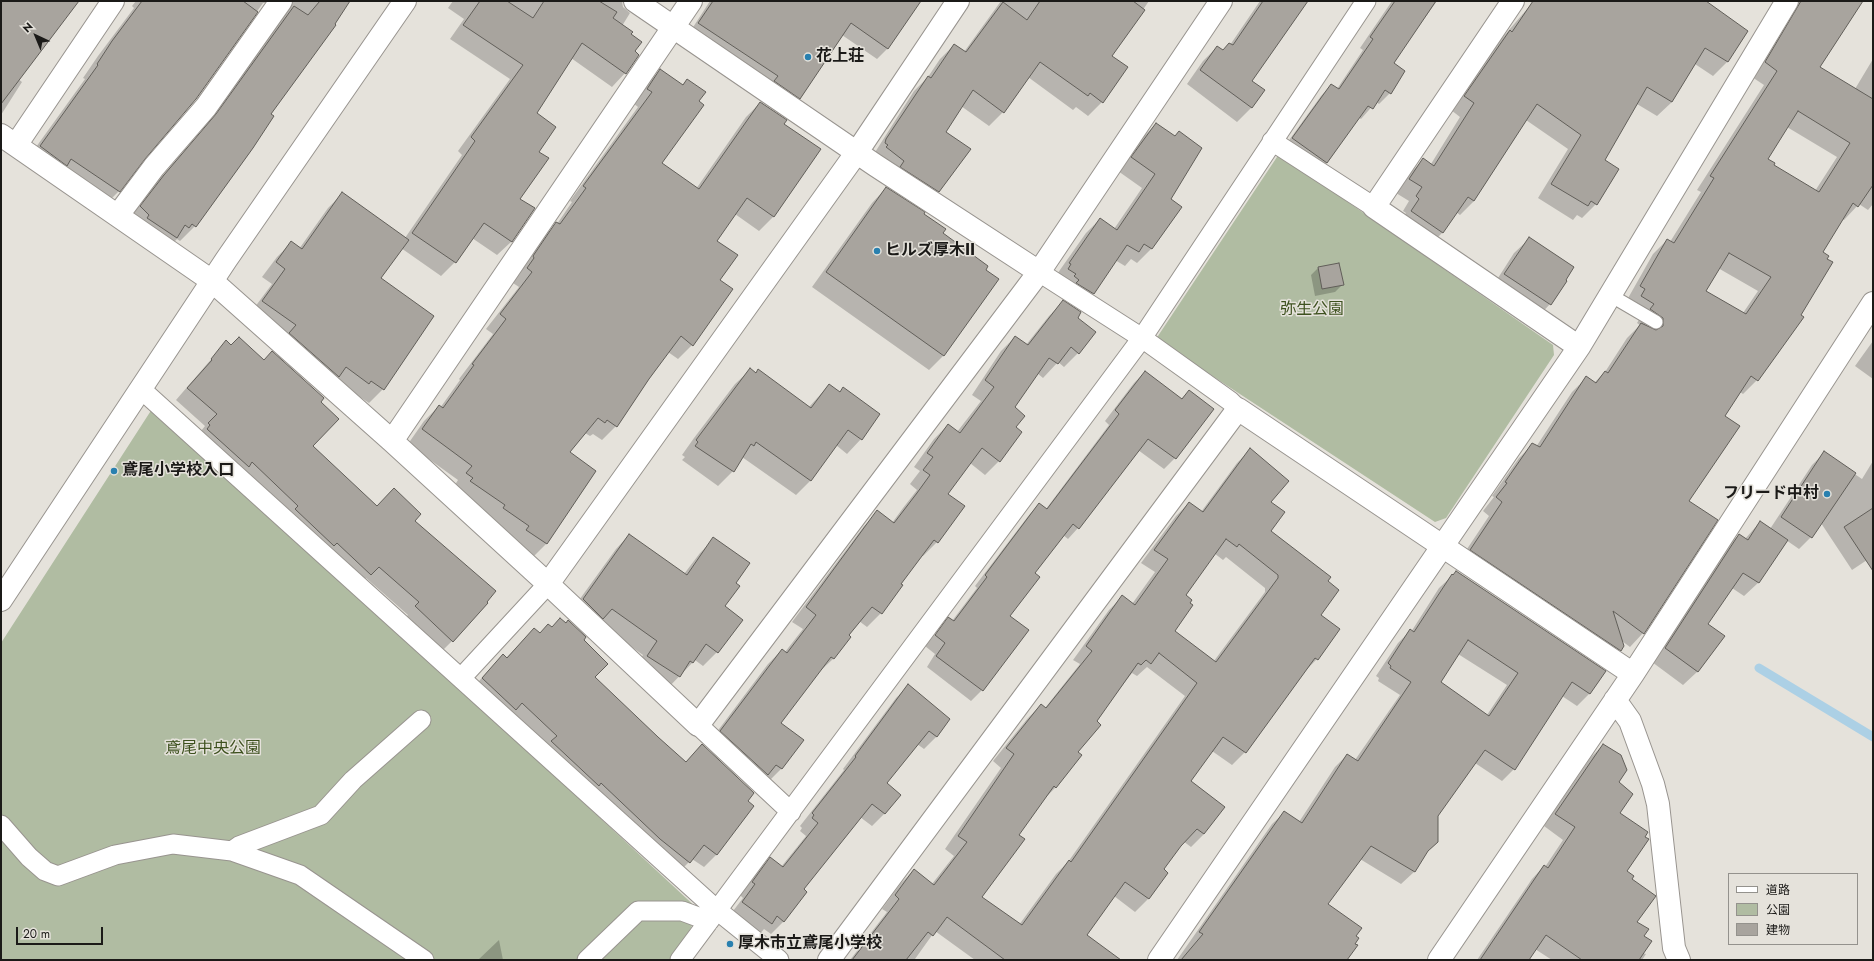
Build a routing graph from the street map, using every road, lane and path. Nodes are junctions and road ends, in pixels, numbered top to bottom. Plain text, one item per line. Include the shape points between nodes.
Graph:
1 (113, 1) edge
2 (281, 1) edge
3 (405, 1) edge
4 (634, 1) edge
5 (691, 1) edge
6 (958, 1) edge
7 (1221, 1) edge
8 (1366, 1) edge
9 (1513, 1) edge
10 (1787, 1) edge
11 (674, 27) junction
12 (9, 140) edge
13 (1272, 141) junction
14 (857, 152) junction
15 (1374, 207) junction
16 (118, 215) junction
17 (1039, 272) junction
18 (212, 281) junction
19 (1610, 295) junction
20 (1873, 303) edge
21 (1656, 322) dead end
22 (1142, 338) junction
23 (1579, 347) junction
24 (142, 390) junction
25 (1238, 409) junction
26 (392, 441) junction
27 (1443, 545) junction
28 (548, 584) junction
29 (1, 600) edge
30 (1633, 674) junction
31 (462, 677) junction
32 (1615, 700) junction
33 (421, 720) dead end
34 (698, 725) junction
35 (791, 812) junction
36 (1, 825) edge
37 (232, 851) junction
38 (713, 916) junction
39 (424, 960) edge
40 (587, 960) edge
41 (680, 960) edge
42 (779, 960) edge
43 (829, 960) edge
44 (1159, 960) edge
45 (1439, 960) edge
46 (1679, 960) edge

1 - 12 street
2 - 16 street via 206,107 154,167
3 - 18 street
4 - 11 street
5 - 11 street
6 - 14 street
7 - 17 street
8 - 13 street
9 - 15 street
10 - 19 street
11 - 14 street
11 - 26 street
12 - 16 street
13 - 15 street
13 - 22 street
14 - 17 street
14 - 28 street
15 - 23 street
16 - 18 street
17 - 22 street
17 - 34 street
18 - 24 street
18 - 26 street
19 - 21 lane
19 - 23 street
20 - 30 street
22 - 25 street
22 - 35 street
23 - 27 street
24 - 29 street
24 - 31 street
25 - 27 street
25 - 43 street
26 - 28 street
27 - 30 street
27 - 44 street
28 - 31 street
28 - 34 street
30 - 32 street
31 - 38 street
32 - 45 street
32 - 46 street via 1630,722 1655,790 1674,948
33 - 37 street via 353,780 321,815 239,846
34 - 35 street
35 - 38 street
36 - 37 street via 29,857 45,871 58,876 115,855 173,844
37 - 39 street via 300,875
38 - 40 street via 682,911 638,911
38 - 41 street
38 - 42 street

